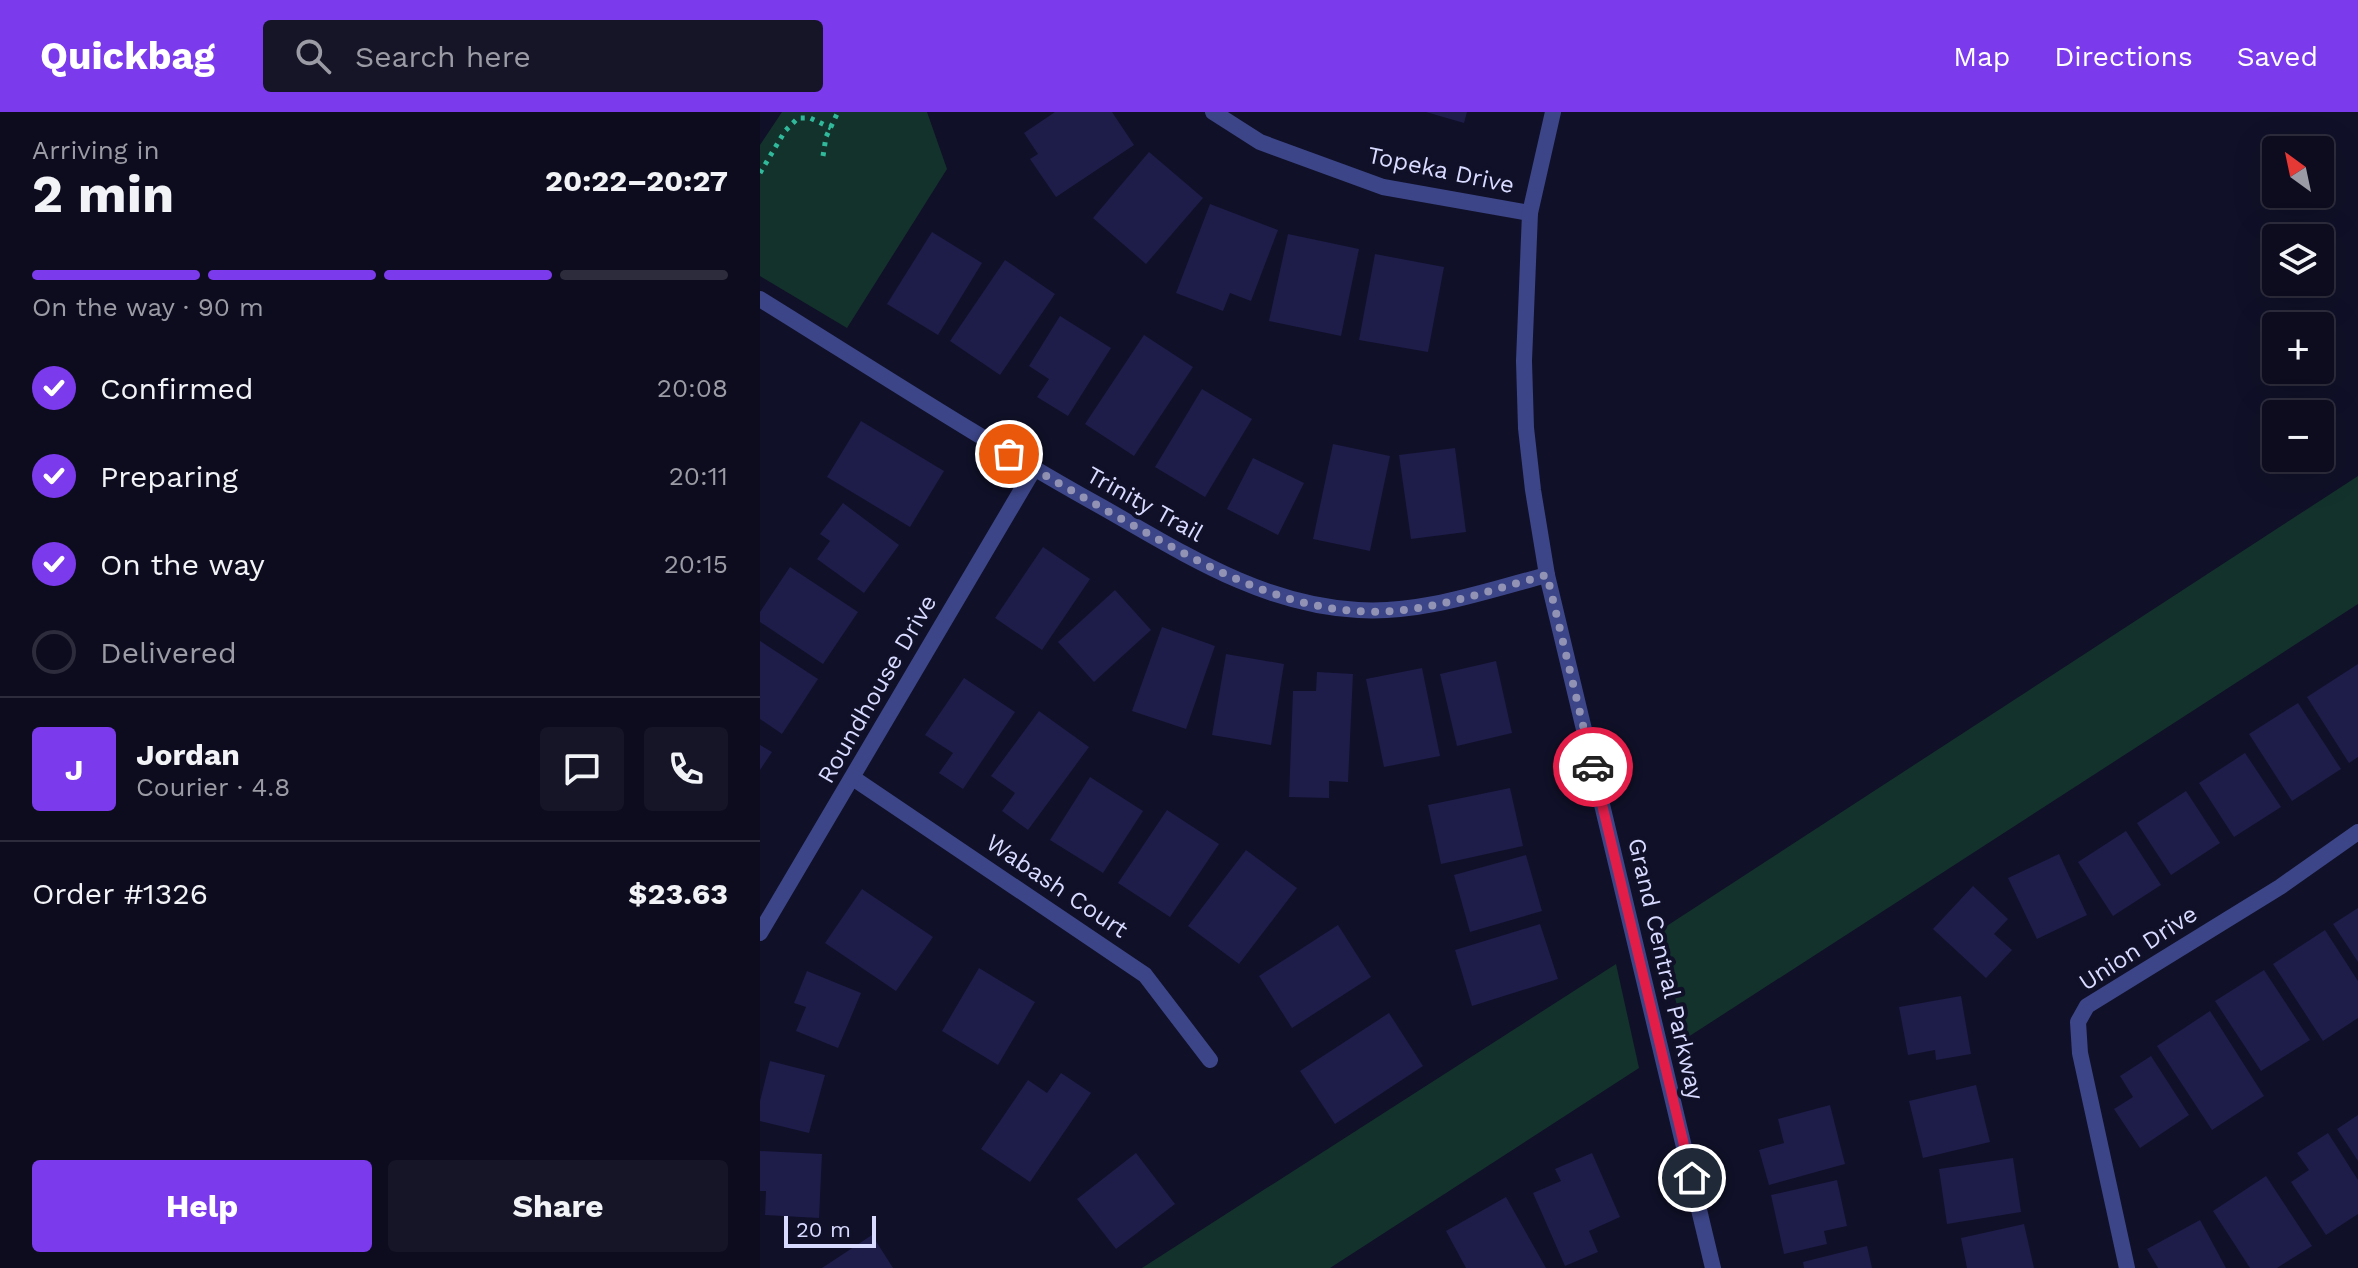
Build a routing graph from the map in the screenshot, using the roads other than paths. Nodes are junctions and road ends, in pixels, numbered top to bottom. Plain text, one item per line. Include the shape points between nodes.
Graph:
1 (1213, 112) edge
2 (1553, 112) edge
3 (1530, 213) junction
4 (760, 299) edge
5 (1034, 469) junction
6 (1547, 575) junction
7 (853, 778) junction
8 (2358, 832) edge
9 (760, 933) edge
10 (1210, 1060) dead end
11 (1713, 1268) edge
12 (2127, 1268) edge

1 - 3 street, Topeka Drive via 1260,142 1383,187
2 - 3 street, Grand Central Parkway
3 - 6 street, Grand Central Parkway via 1526,428
4 - 5 street, Trinity Trail
5 - 6 street, Trinity Trail via 1212,569 1251,587 1322,606 1392,611 1440,604
5 - 7 street, Roundhouse Drive
6 - 11 street, Grand Central Parkway
7 - 9 street, Roundhouse Drive
7 - 10 street, Wabash Court via 1145,975
8 - 12 street, Union Drive via 2280,887 2087,1006 2078,1022 2090,1109

